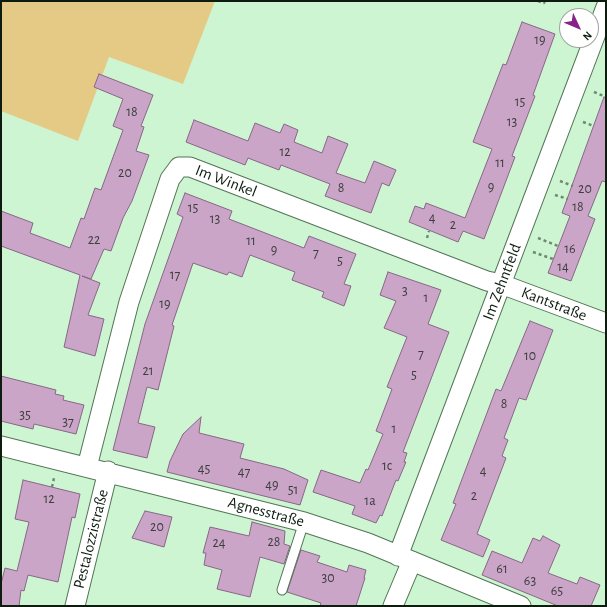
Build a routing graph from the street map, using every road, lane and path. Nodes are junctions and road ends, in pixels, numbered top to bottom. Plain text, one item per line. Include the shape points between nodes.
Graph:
1 (538, 1) edge
2 (545, 1) edge
3 (606, 7) edge
4 (588, 90) dead end
5 (606, 97) edge
6 (576, 119) dead end
7 (594, 126) dead end
8 (554, 179) dead end
9 (573, 186) dead end
10 (549, 192) dead end
11 (568, 200) dead end
12 (532, 236) dead end
13 (558, 246) dead end
14 (526, 249) dead end
15 (553, 259) dead end
16 (501, 284) junction
17 (606, 323) edge
18 (1, 446) edge
19 (87, 468) junction
20 (108, 471) junction
21 (304, 522) junction
22 (405, 558) junction
23 (282, 590) dead end
24 (75, 606) edge
25 (393, 606) edge
26 (521, 606) edge

1 - 2 path
3 - 16 street, Im Zehntfeld
4 - 5 path
6 - 7 path
8 - 9 path
10 - 11 path
12 - 13 path
14 - 15 path
16 - 17 street, Kantstraße
16 - 19 street, Im Winkel via 482,279 190,166 179,167 170,179 129,302
16 - 22 street, Im Zehntfeld
18 - 19 street, Agnesstraße
19 - 20 street, Agnesstraße
20 - 21 street, Agnesstraße
20 - 24 street, Pestalozzistraße
21 - 22 street, Agnesstraße
21 - 23 lane
22 - 25 street, Im Zehntfeld
22 - 26 street, Agnesstraße

